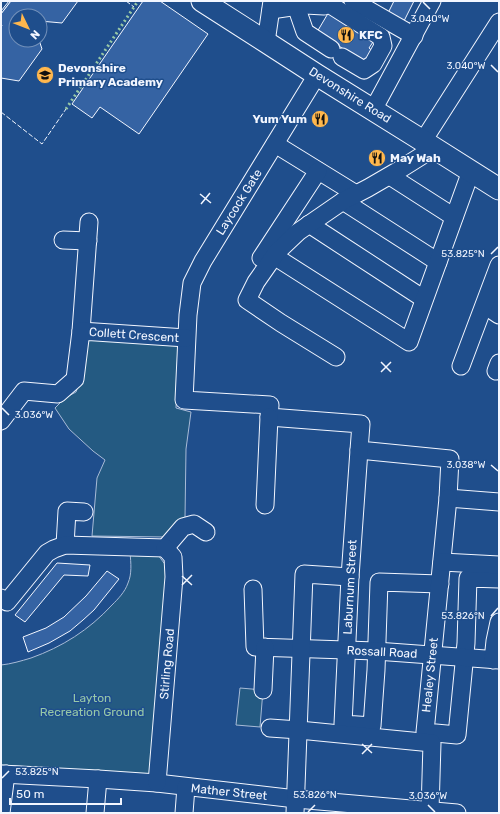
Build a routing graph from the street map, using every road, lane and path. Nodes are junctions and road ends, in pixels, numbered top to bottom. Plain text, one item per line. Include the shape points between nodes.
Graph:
1 (202, 1) edge
2 (432, 1) edge
3 (359, 2) edge
4 (301, 5) junction
5 (272, 6) edge
6 (499, 22) edge
7 (414, 36) junction
8 (266, 42) junction
9 (317, 75) junction
10 (373, 110) junction
11 (275, 144) junction
12 (429, 144) junction
13 (318, 171) junction
14 (471, 171) junction
15 (390, 176) junction
16 (499, 189) edge
17 (349, 198) junction
18 (454, 217) junction
19 (89, 222) dead end
20 (309, 224) junction
21 (63, 240) dead end
22 (88, 241) junction
23 (267, 257) junction
24 (438, 262) junction
25 (499, 265) edge
26 (499, 297) edge
27 (424, 299) junction
28 (499, 315) edge
29 (81, 331) junction
30 (186, 338) junction
31 (336, 357) dead end
32 (461, 366) dead end
33 (269, 417) junction
34 (1, 420) edge
35 (359, 450) junction
36 (448, 498) junction
37 (499, 502) edge
38 (265, 505) dead end
39 (84, 512) dead end
40 (206, 532) dead end
41 (65, 545) junction
42 (165, 548) junction
43 (442, 562) junction
44 (499, 565) edge
45 (350, 577) junction
46 (499, 579) edge
47 (440, 584) junction
48 (253, 589) dead end
49 (1, 598) edge
50 (499, 622) edge
51 (265, 647) junction
52 (301, 648) junction
53 (346, 650) junction
54 (376, 651) junction
55 (432, 655) junction
56 (464, 657) junction
57 (496, 660) edge
58 (263, 690) dead end
59 (270, 728) dead end
60 (298, 730) junction
61 (4, 774) edge
62 (98, 779) junction
63 (157, 783) junction
64 (186, 787) junction
65 (295, 806) edge
66 (406, 811) edge
67 (430, 811) junction
68 (2, 813) edge
69 (95, 813) edge
70 (184, 813) edge
71 (457, 813) edge

1 - 8 main road, Devonshire Road
2 - 7 street
3 - 7 street
4 - 4 street via 305,32 364,70 373,64 383,46 381,38 329,4
4 - 5 street
5 - 8 street
6 - 12 street
7 - 10 street
8 - 9 main road, Devonshire Road
9 - 10 main road, Devonshire Road
9 - 11 street, Laycock Gate
10 - 12 main road, Devonshire Road
11 - 13 street
11 - 30 street, Laycock Gate via 192,283
12 - 14 main road, Devonshire Road
12 - 15 street
13 - 17 street
13 - 23 street
14 - 16 main road, Devonshire Road
14 - 18 street
15 - 17 street
15 - 18 street
17 - 20 street
17 - 24 street
18 - 24 street
19 - 22 street
20 - 23 street via 277,252
20 - 27 street
21 - 22 street
22 - 29 street
23 - 27 street via 409,342
23 - 31 street via 247,300
24 - 27 street
25 - 32 street
26 - 28 street via 493,311
29 - 30 street, Collett Crescent
29 - 34 street, Collett Crescent via 75,379 58,394 24,392
30 - 33 street via 184,400 270,405
33 - 35 street, Laburnum Street via 361,424
33 - 38 street
35 - 36 street, Healey Street via 450,459
35 - 45 street, Laburnum Street
36 - 37 street
36 - 43 street, Healey Street
39 - 41 street via 67,511
40 - 42 street via 194,524 183,527
41 - 42 street
41 - 49 street via 47,554 6,602
42 - 63 street, Stirling Road via 173,557 174,577
43 - 44 street
43 - 47 street, Healey Street
45 - 52 street via 304,574
45 - 53 street, Laburnum Street
46 - 56 street via 468,578
47 - 54 street via 379,582
47 - 55 street, Healey Street
48 - 51 street via 255,647
50 - 57 street via 495,641
51 - 52 street, Rossall Road
51 - 58 street
52 - 53 street, Rossall Road
52 - 60 street
53 - 54 street, Rossall Road
53 - 54 street, Laburnum Street via 343,724 372,726
54 - 55 street, Rossall Road
55 - 56 street, Rossall Road
55 - 56 street, Healey Street via 425,732 457,735
56 - 57 street, Rossall Road
59 - 60 street
60 - 65 street
60 - 67 street via 432,743
61 - 62 street, Mather Street
61 - 68 street
62 - 63 street, Mather Street
62 - 69 street
63 - 64 street, Mather Street
64 - 65 street, Mather Street
64 - 70 street
65 - 66 street, Mather Street
66 - 67 street, Mather Street
67 - 71 street, Mather Street

